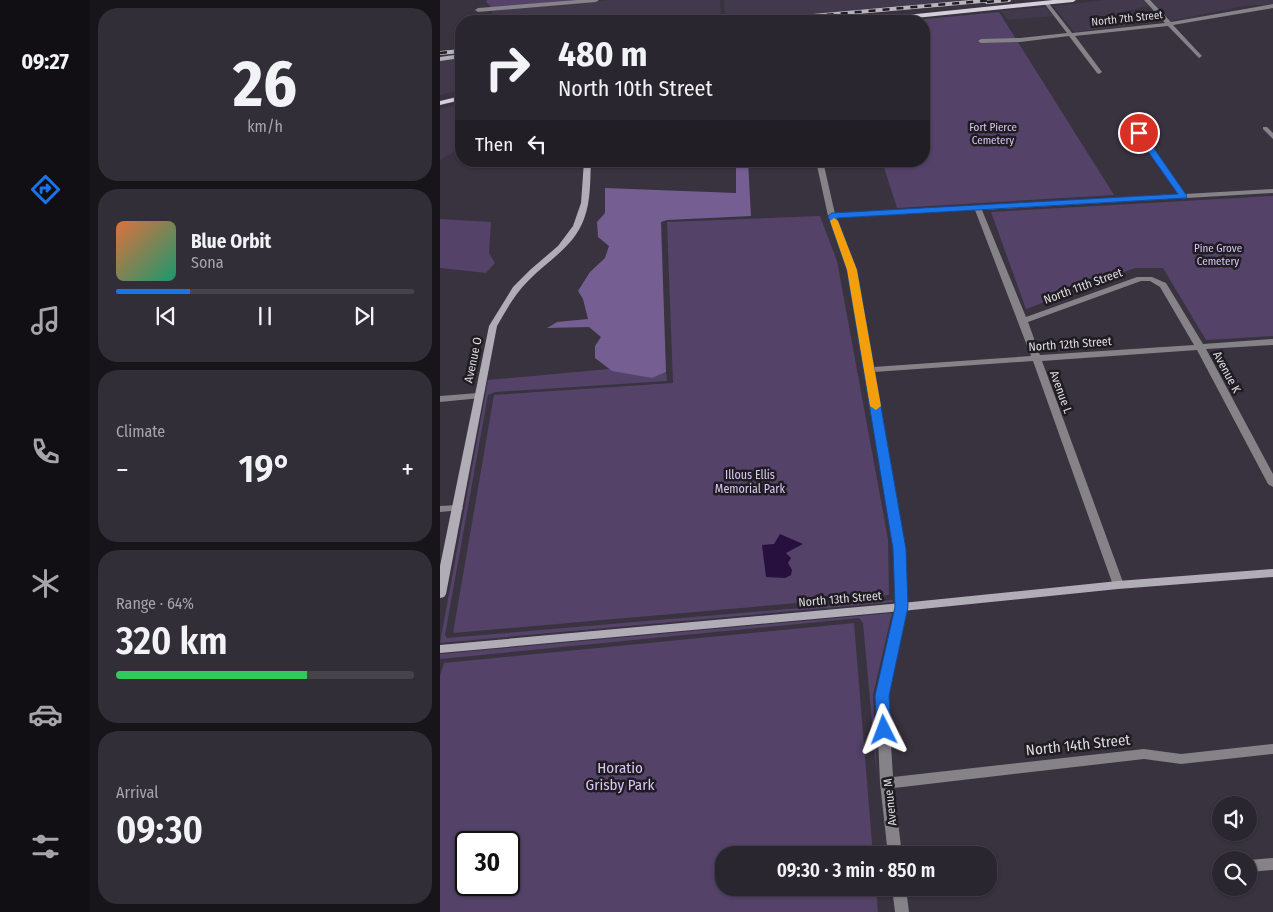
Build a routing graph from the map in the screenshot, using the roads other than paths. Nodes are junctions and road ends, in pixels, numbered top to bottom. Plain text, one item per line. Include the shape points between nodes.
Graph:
1 (596, 0) edge
2 (1073, 0) edge
3 (1147, 0) edge
4 (1047, 3) junction
5 (1273, 6) edge
6 (478, 10) dead end
7 (928, 15) edge
8 (1170, 24) junction
9 (1071, 34) junction
10 (981, 42) dead end
11 (1199, 56) dead end
12 (455, 57) edge
13 (440, 59) edge
14 (1099, 72) dead end
15 (455, 99) edge
16 (440, 103) edge
17 (1265, 128) dead end
18 (1139, 133) dead end
19 (1273, 137) edge
20 (587, 167) edge
21 (820, 167) edge
22 (1273, 191) edge
23 (1183, 196) junction
24 (978, 208) junction
25 (832, 216) junction
26 (1152, 279) joint
27 (1023, 321) junction
28 (1273, 342) edge
29 (1200, 347) junction
30 (1036, 359) junction
31 (870, 370) junction
32 (478, 396) junction
33 (440, 399) edge
34 (1273, 484) edge
35 (458, 508) junction
36 (440, 509) edge
37 (1273, 573) edge
38 (1118, 585) junction
39 (440, 594) edge
40 (902, 607) junction
41 (440, 649) edge
42 (1273, 749) edge
43 (887, 783) junction
44 (894, 846) edge
45 (1273, 864) edge
46 (1257, 865) edge
47 (900, 896) edge
48 (902, 912) edge

1 - 6 street
2 - 4 main road
3 - 8 street
4 - 7 main road
4 - 9 street
5 - 8 street, North 7th Street
8 - 9 street, North 7th Street
8 - 11 street
9 - 10 street, North 7th Street
9 - 14 street
12 - 13 street
15 - 16 main road
17 - 19 street
18 - 23 street
20 - 32 street, Avenue O via 578,226 505,303 493,326
21 - 25 street, Avenue M
22 - 23 street
23 - 24 street
24 - 25 street
24 - 27 street, Avenue L
25 - 31 street, Avenue M via 852,270
26 - 27 street, North 11th Street via 1140,279
26 - 29 street, Avenue K via 1163,285
27 - 30 street, Avenue L
28 - 29 street, North 12th Street
29 - 30 street, North 12th Street
29 - 34 street, Avenue K
30 - 31 street, North 12th Street
30 - 38 street, Avenue L
31 - 40 street, Avenue M via 900,549
32 - 33 street
32 - 35 street, Avenue O
35 - 36 street
35 - 39 street, Avenue O
37 - 38 street, North 13th Street
38 - 40 street, North 13th Street
40 - 41 street, North 13th Street
40 - 43 street, Avenue M via 882,696
42 - 43 street, North 14th Street via 1181,759 1144,754
43 - 44 street, Avenue M
45 - 46 street
47 - 48 street

